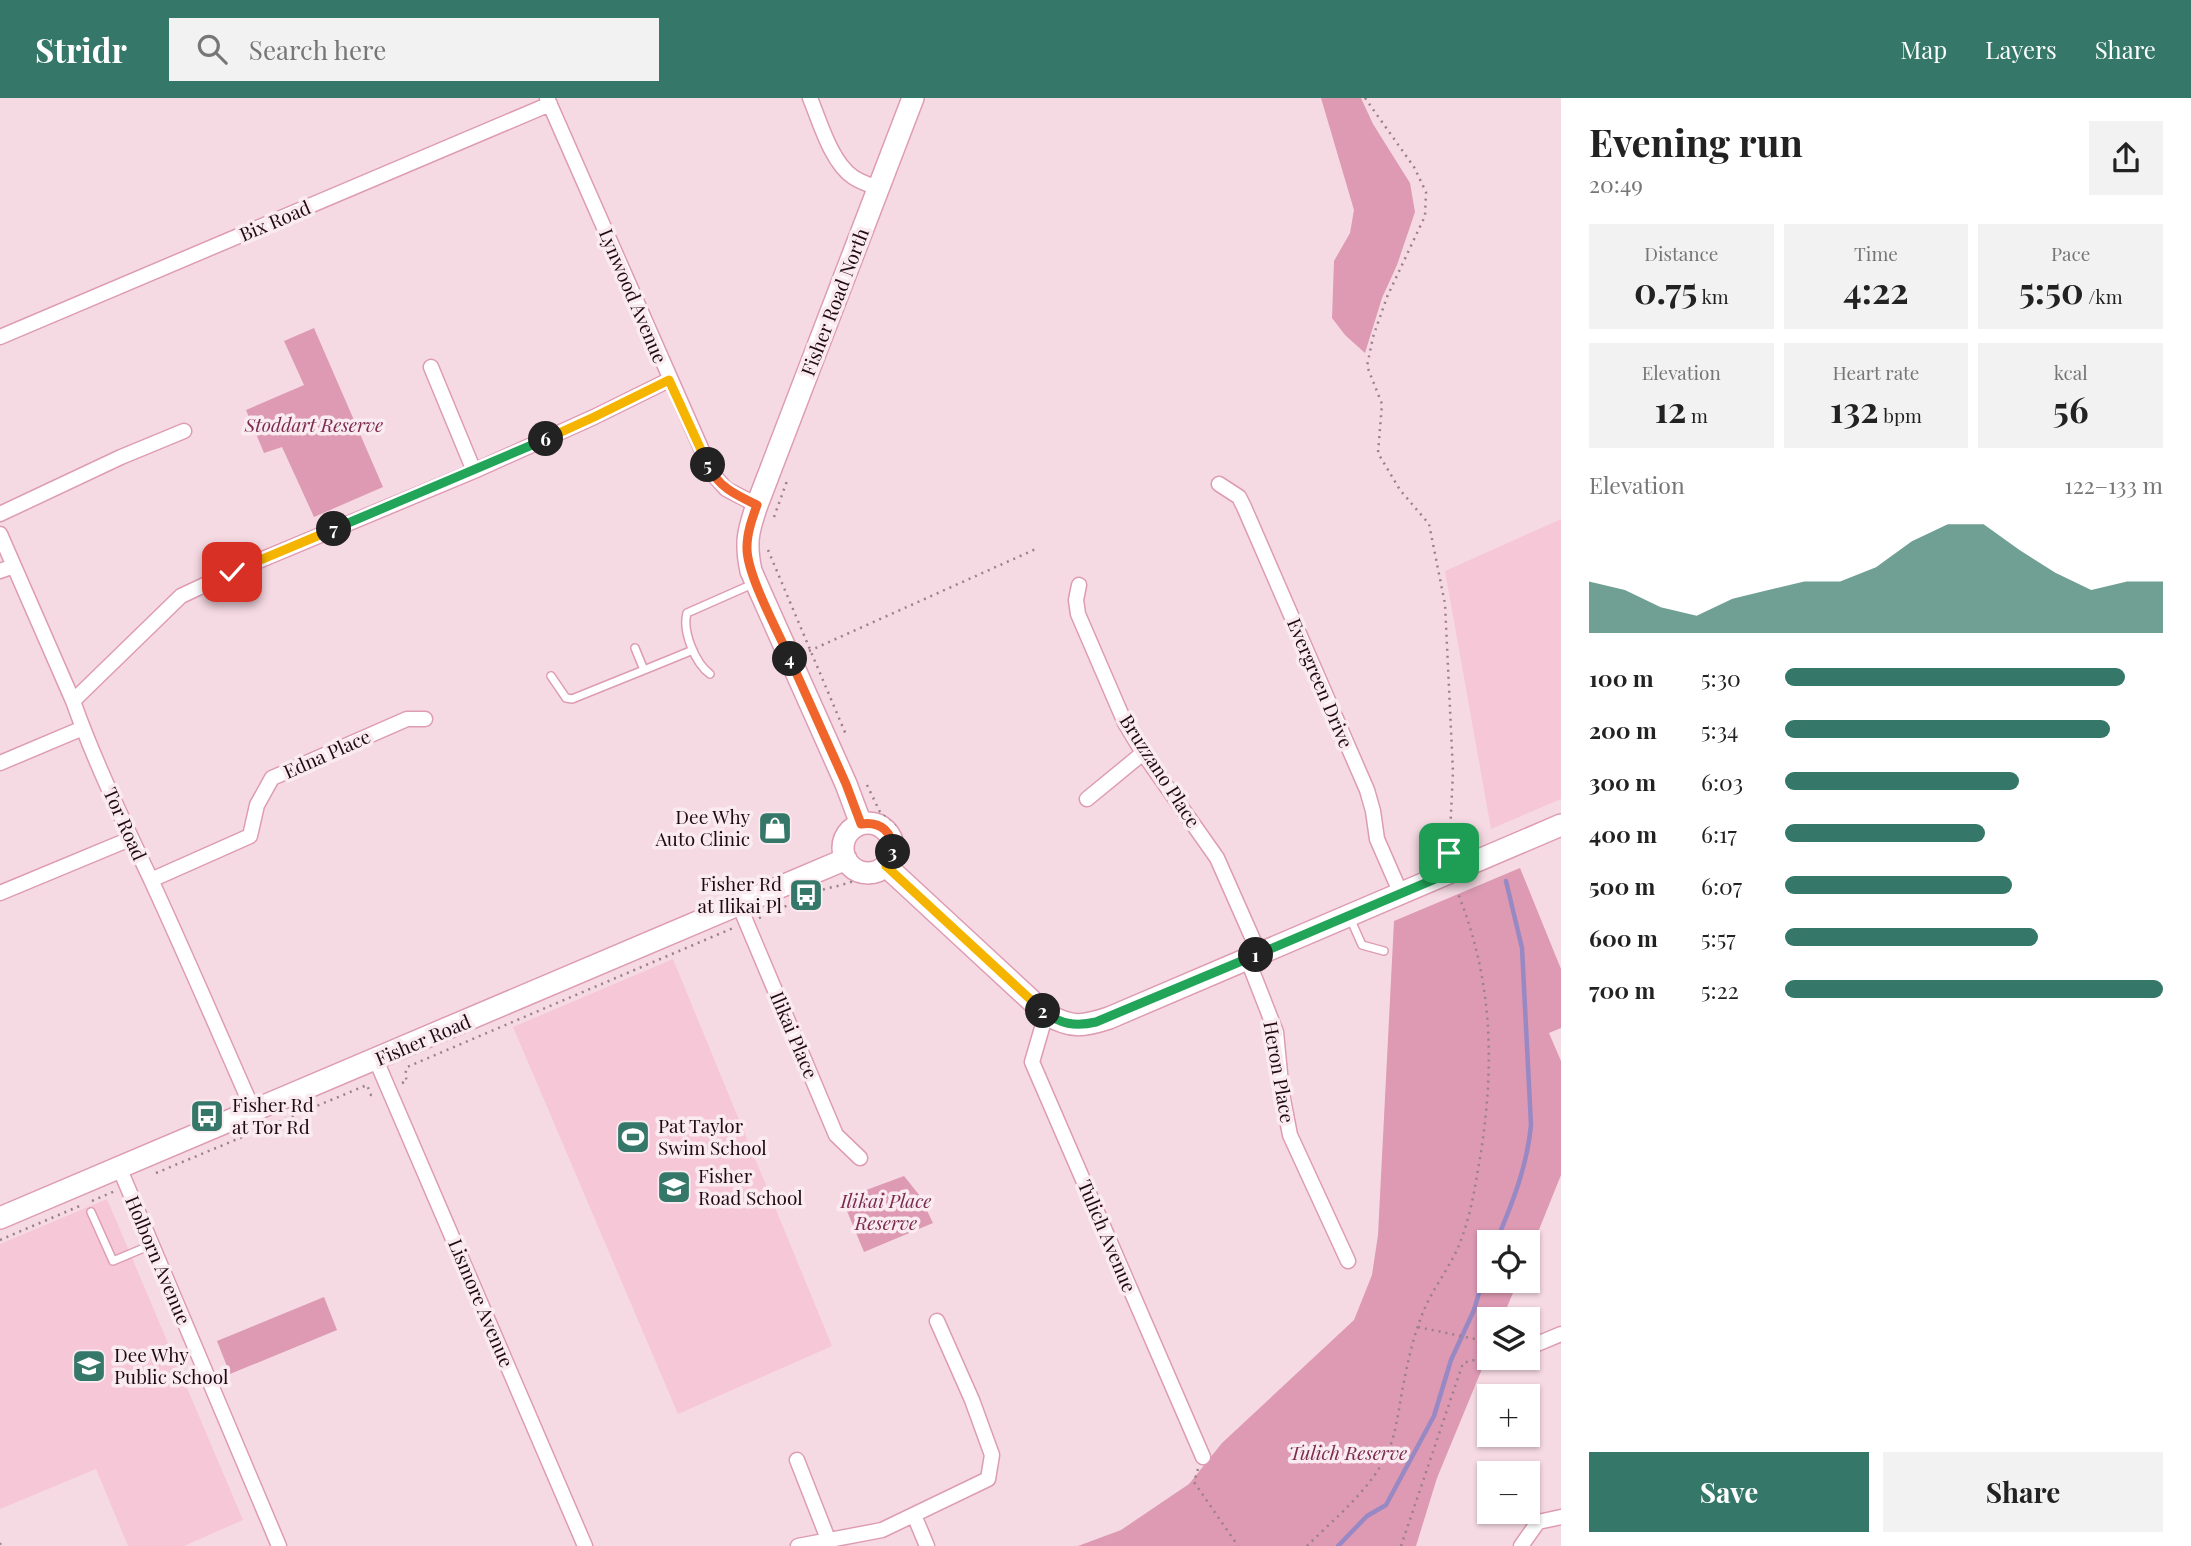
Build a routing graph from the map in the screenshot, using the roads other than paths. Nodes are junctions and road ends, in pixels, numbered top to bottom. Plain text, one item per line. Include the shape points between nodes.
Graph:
1 (810, 98) edge
2 (913, 98) edge
3 (549, 101) edge
4 (878, 188) junction
5 (0, 337) edge
6 (430, 367) dead end
7 (669, 380) junction
8 (184, 431) dead end
9 (474, 471) junction
10 (1219, 484) dead end
11 (757, 505) junction
12 (0, 514) edge
13 (0, 534) edge
14 (7, 569) edge
15 (756, 582) junction
16 (1079, 585) dead end
17 (635, 648) dead end
18 (693, 649) junction
19 (644, 670) junction
20 (710, 674) dead end
21 (551, 676) dead end
22 (73, 701) junction
23 (425, 719) dead end
24 (83, 728) junction
25 (1143, 753) junction
26 (0, 763) edge
27 (1087, 799) dead end
28 (861, 824) junction
29 (1561, 825) edge
30 (130, 839) junction
31 (846, 859) junction
32 (886, 866) junction
33 (151, 880) junction
34 (0, 893) edge
35 (1401, 894) junction
36 (743, 914) junction
37 (1349, 916) junction
38 (1384, 951) dead end
39 (1253, 956) junction
40 (1046, 1014) junction
41 (376, 1060) junction
42 (254, 1112) junction
43 (860, 1158) dead end
44 (122, 1177) junction
45 (91, 1212) dead end
46 (0, 1218) edge
47 (151, 1245) junction
48 (1348, 1261) dead end
49 (937, 1321) dead end
50 (1561, 1334) edge
51 (1540, 1344) edge
52 (1203, 1457) road end
53 (797, 1460) dead end
54 (914, 1515) junction
55 (1561, 1517) edge
56 (828, 1539) junction
57 (279, 1546) edge
58 (585, 1546) edge
59 (798, 1546) edge
60 (927, 1546) edge
61 (1521, 1546) edge

1 - 4 street via 844,169
2 - 4 main road, Fisher Road North
3 - 5 street, Bix Road
3 - 7 street, Lynwood Avenue
4 - 11 main road, Fisher Road North
6 - 9 street
7 - 9 street
7 - 11 street, Lynwood Avenue via 712,473 726,489
8 - 12 street
9 - 22 street via 181,596
10 - 35 street, Evergreen Drive via 1239,497 1244,507 1367,790 1377,839
11 - 15 main road via 746,548
13 - 14 street, Tor Road
14 - 22 street, Tor Road
15 - 18 lane via 687,613
15 - 28 main road
16 - 25 street, Bruzzano Place via 1077,614
17 - 19 lane
18 - 19 lane
18 - 20 lane
19 - 21 lane via 572,699 566,698
22 - 24 street, Tor Road
23 - 33 street, Edna Place via 407,719 272,778 257,804 250,836
24 - 26 street
24 - 30 street, Tor Road
25 - 27 street
25 - 39 street, Bruzzano Place via 1217,858
28 - 31 main road via 847,834
28 - 32 main road via 878,824 891,835 894,852
29 - 35 main road
30 - 33 street, Tor Road
30 - 34 street
31 - 32 main road via 867,873
31 - 36 main road, Fisher Road
32 - 40 main road
33 - 42 street, Tor Road
35 - 37 main road
36 - 41 main road, Fisher Road
36 - 43 street, Ilikai Place via 836,1135
37 - 38 lane via 1362,945
37 - 39 main road
39 - 40 main road via 1096,1022 1076,1026
39 - 48 street, Heron Place via 1276,1032 1290,1135
40 - 52 street, Tulich Avenue via 1032,1062
41 - 42 main road, Fisher Road
41 - 58 street, Lismore Avenue
42 - 44 main road, Fisher Road
44 - 46 main road, Fisher Road
44 - 47 street, Holborn Avenue
45 - 47 lane via 113,1261
47 - 57 street, Holborn Avenue
49 - 54 street via 992,1455 988,1479
50 - 51 street
53 - 56 street
54 - 56 street via 882,1530
54 - 60 street
55 - 61 street via 1538,1522
56 - 59 street

